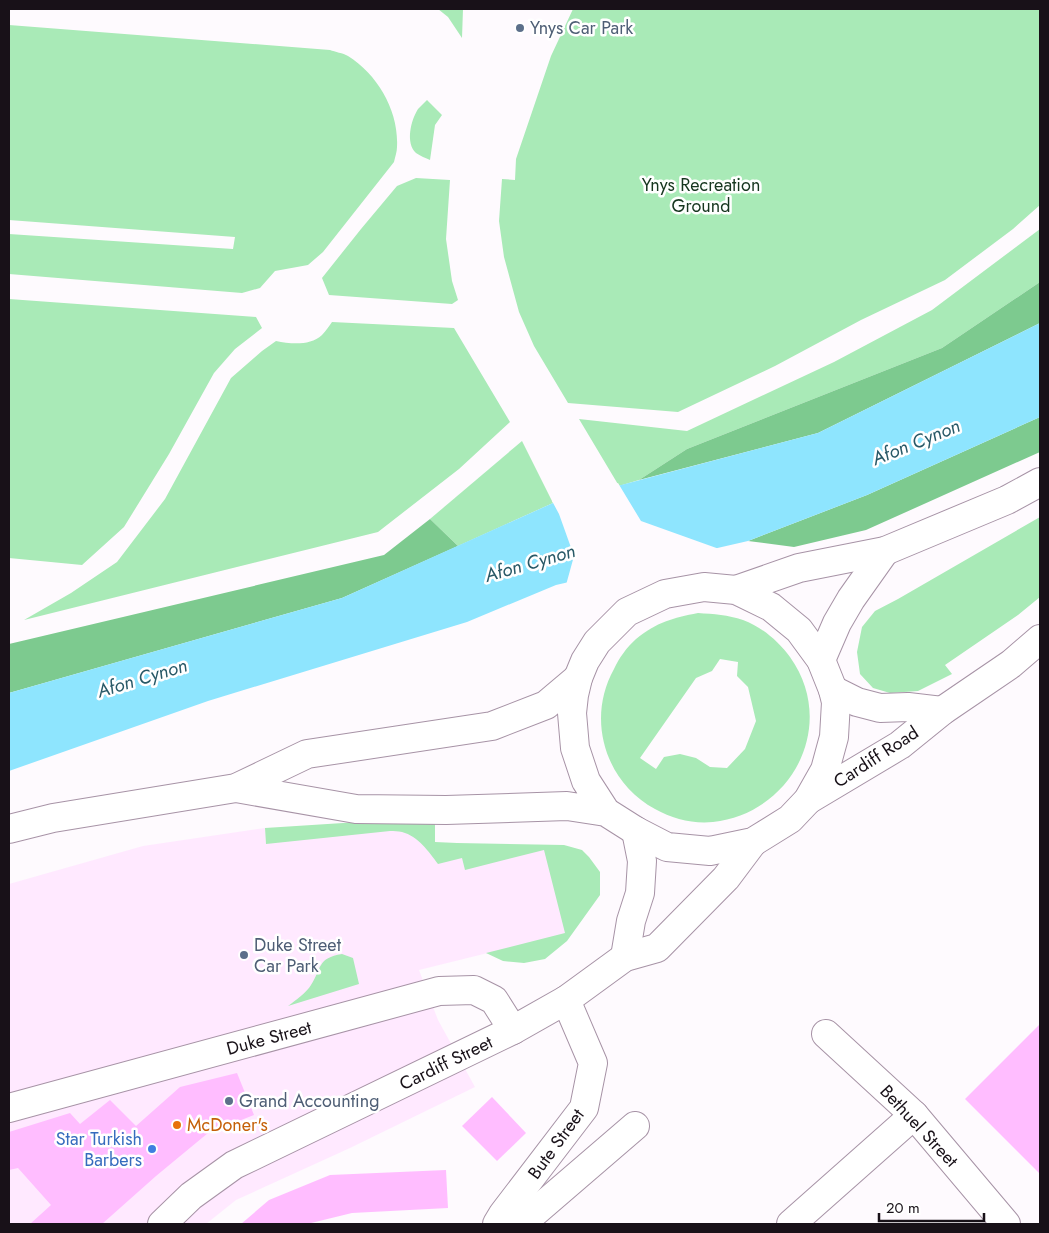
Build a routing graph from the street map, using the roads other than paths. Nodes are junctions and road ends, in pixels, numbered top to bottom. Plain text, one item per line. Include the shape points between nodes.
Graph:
1 (1040, 482) edge
2 (885, 551) junction
3 (736, 590) junction
4 (1040, 639) edge
5 (821, 660) junction
6 (578, 678) junction
7 (833, 690) junction
8 (942, 711) junction
9 (236, 788) junction
10 (808, 800) junction
11 (606, 812) junction
12 (9, 829) edge
13 (636, 831) junction
14 (753, 842) junction
15 (625, 957) junction
16 (566, 1000) junction
17 (513, 1030) junction
18 (826, 1034) dead end
19 (9, 1108) edge
20 (914, 1115) junction
21 (635, 1126) dead end
22 (162, 1224) edge
23 (497, 1224) edge
24 (522, 1224) edge
25 (792, 1224) edge
26 (1006, 1224) edge

1 - 2 main road via 1007,500
2 - 3 main road via 799,568
2 - 5 main road via 851,599
3 - 5 main road via 771,607 800,630
3 - 6 main road via 704,587 665,594 627,612 597,642
4 - 8 main road, Cardiff Road via 1011,664
5 - 7 main road
6 - 9 main road via 546,705 492,726 307,754
6 - 11 main road via 572,713 575,748 586,780
7 - 8 main road, Cardiff Road via 857,702 880,708
7 - 10 main road via 836,702 834,737 825,770
8 - 10 main road, Cardiff Road via 900,745
9 - 11 main road via 356,809 567,806
9 - 12 main road via 52,818
10 - 14 main road via 790,818
11 - 13 main road
13 - 14 main road via 667,846 710,851
13 - 15 main road via 642,861 640,893
14 - 15 main road, Cardiff Street via 726,878 657,948
15 - 16 main road, Cardiff Street
16 - 17 main road, Cardiff Street
16 - 23 main road, Bute Street via 593,1063 584,1108
17 - 19 main road, Duke Street via 494,1000 474,990 440,992
17 - 22 main road, Cardiff Street via 234,1165 191,1196
18 - 20 main road, Bethuel Street
20 - 25 main road
20 - 26 main road, Bethuel Street
21 - 24 main road, Bute Street

